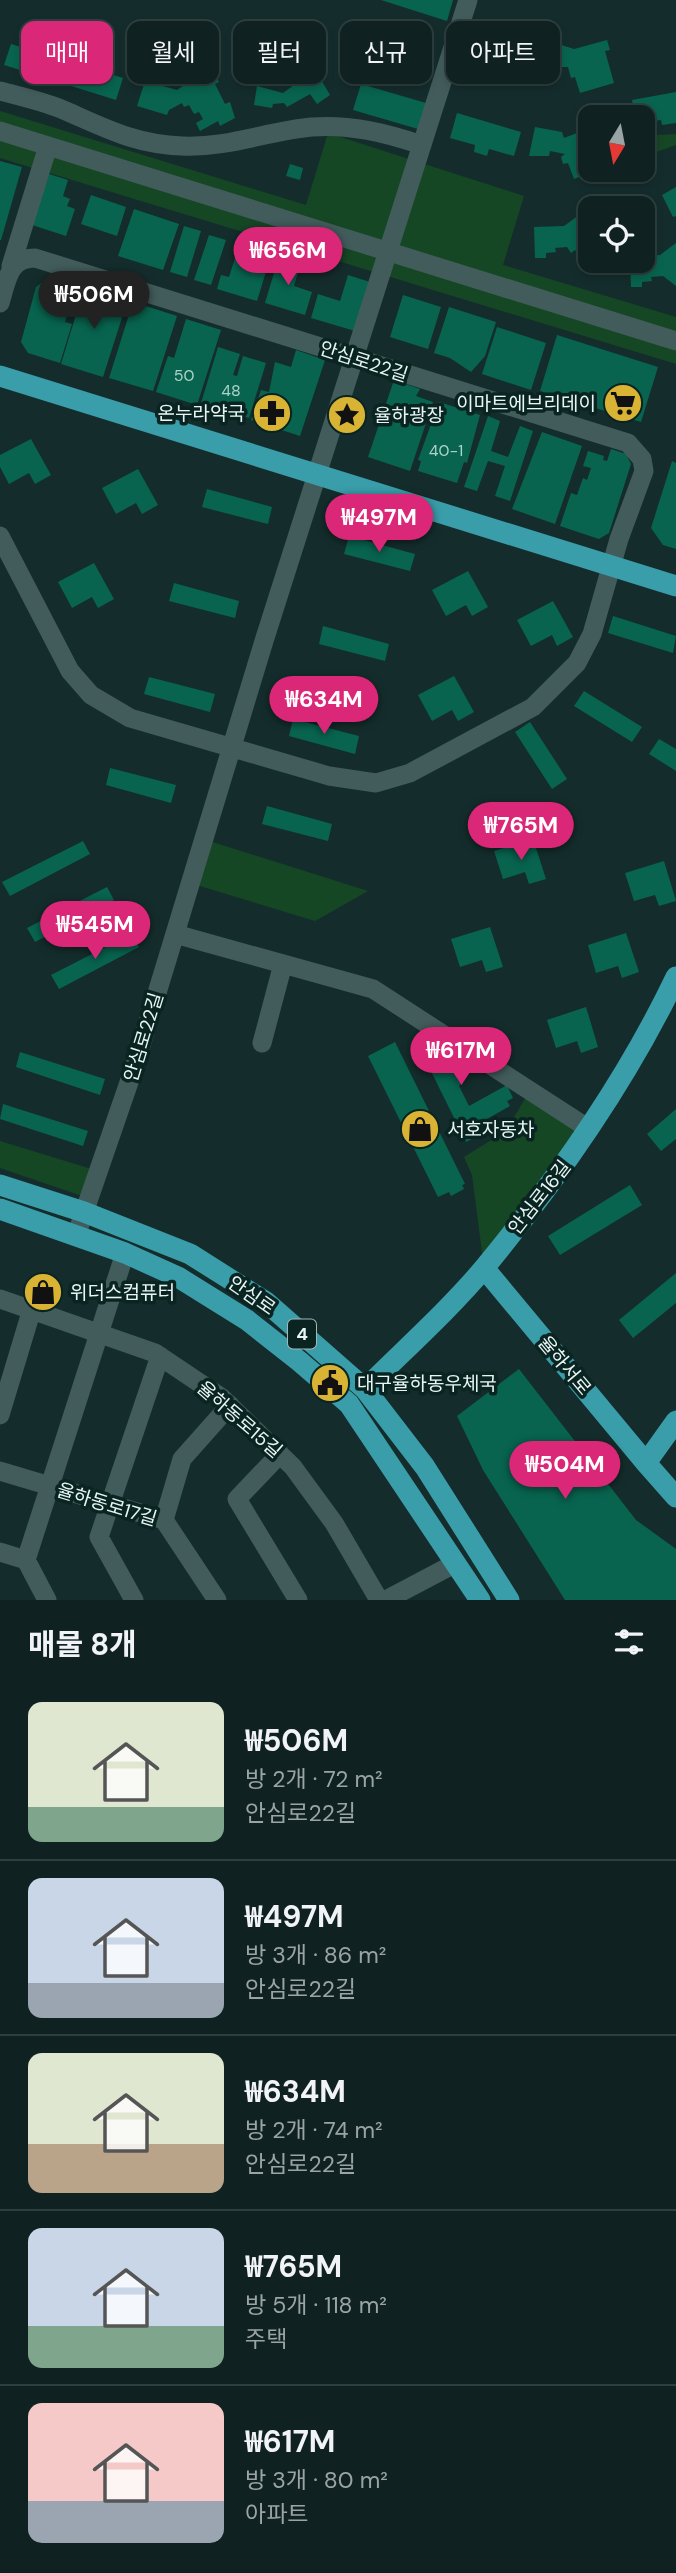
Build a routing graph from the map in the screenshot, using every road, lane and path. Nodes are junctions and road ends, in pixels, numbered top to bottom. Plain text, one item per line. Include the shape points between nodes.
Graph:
1 (468, 0) edge
2 (0, 91) edge
3 (0, 131) edge
4 (422, 145) junction
5 (48, 146) junction
6 (387, 253) junction
7 (11, 267) junction
8 (0, 303) edge
9 (676, 341) edge
10 (354, 357) junction
11 (0, 376) edge
12 (317, 475) junction
13 (0, 536) edge
14 (610, 566) junction
15 (676, 586) edge
16 (231, 747) junction
17 (175, 934) junction
18 (283, 964) junction
19 (676, 977) edge
20 (262, 1043) dead end
21 (590, 1129) junction
22 (0, 1185) edge
23 (0, 1209) edge
24 (84, 1212) junction
25 (76, 1236) junction
26 (125, 1253) junction
27 (484, 1268) junction
28 (0, 1299) edge
29 (32, 1309) junction
30 (99, 1331) junction
31 (160, 1356) junction
32 (365, 1389) junction
33 (229, 1405) junction
34 (0, 1415) edge
35 (676, 1421) edge
36 (281, 1454) junction
37 (646, 1463) junction
38 (0, 1471) edge
39 (48, 1486) junction
40 (676, 1497) edge
41 (110, 1504) junction
42 (164, 1520) junction
43 (0, 1552) edge
44 (26, 1560) junction
45 (456, 1563) junction
46 (47, 1600) edge
47 (134, 1600) edge
48 (218, 1600) edge
49 (298, 1600) edge
50 (379, 1600) edge
51 (386, 1600) edge
52 (480, 1600) edge
53 (509, 1600) edge

1 - 4 street, 안심로22길
2 - 4 street via 65,110 110,133 161,145 222,145 337,126
3 - 5 street
4 - 6 street, 안심로22길
5 - 6 street
5 - 7 street
6 - 9 street
6 - 10 street, 안심로22길
7 - 8 street
7 - 10 street, 안심로22길 via 22,258 35,258
10 - 12 street, 안심로22길
10 - 14 street, 안심로22길 via 628,443 642,459 644,471
11 - 12 main road
12 - 14 main road
12 - 16 street, 안심로22길
13 - 16 street, 안심로22길 via 70,671 91,695 130,718
14 - 15 main road
14 - 16 street, 안심로22길 via 592,634 577,663 533,707 410,773 376,783 341,778
16 - 17 street, 안심로22길
17 - 18 street
17 - 24 street, 안심로22길
18 - 20 street
18 - 21 street via 373,989
19 - 21 main road, 안심로16길
21 - 27 main road, 안심로16길
22 - 24 main road, 안심로 / 4
23 - 25 main road, 안심로 / 4
24 - 25 street, 안심로22길
24 - 32 main road, 안심로 / 4 via 190,1254 266,1302
25 - 26 main road, 안심로 / 4
26 - 30 street
26 - 45 main road, 안심로 / 4 via 178,1277 247,1320 349,1404
27 - 32 main road, 안심로16길
27 - 37 main road, 율하서로
28 - 29 street, 율하동로15길
29 - 30 street, 율하동로15길
29 - 34 street
30 - 31 street, 율하동로15길
30 - 39 street
31 - 33 street, 율하동로15길
31 - 41 street
32 - 53 main road, 안심로 / 4 via 425,1467
33 - 36 street, 율하동로15길
33 - 42 street via 182,1459
35 - 37 main road
36 - 49 street via 237,1499
36 - 50 street, 율하동로15길 via 334,1523
37 - 40 main road, 율하서로
38 - 39 street, 율하동로17길
39 - 41 street, 율하동로17길
39 - 44 street
41 - 42 street, 율하동로17길
41 - 47 street via 99,1536
42 - 48 street, 율하동로17길
43 - 44 street
44 - 46 street
45 - 51 street
45 - 52 main road, 안심로 / 4

